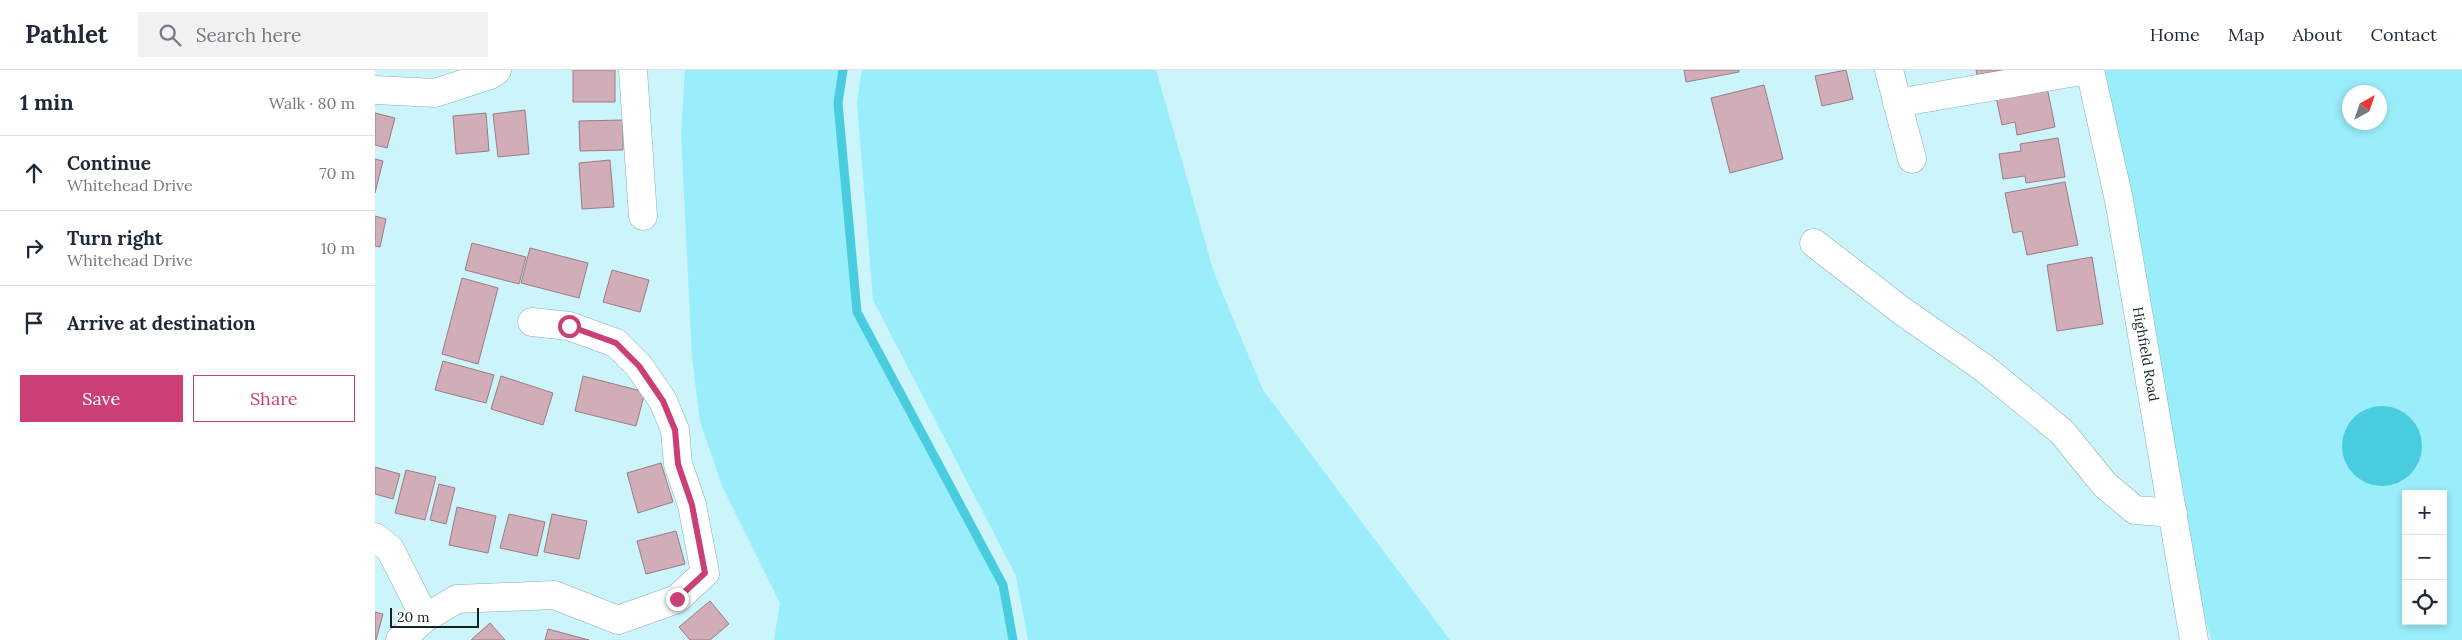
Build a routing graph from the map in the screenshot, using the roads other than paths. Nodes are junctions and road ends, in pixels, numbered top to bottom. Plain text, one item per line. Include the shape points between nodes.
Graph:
1 (497, 70) edge
2 (633, 70) edge
3 (1889, 70) edge
4 (2089, 70) edge
5 (375, 90) edge
6 (1897, 103) junction
7 (1912, 159) dead end
8 (643, 216) dead end
9 (1814, 243) dead end
10 (532, 322) dead end
11 (2173, 513) junction
12 (375, 537) edge
13 (425, 618) junction
14 (400, 640) edge
15 (2194, 640) edge

1 - 5 street via 435,93
2 - 8 street
3 - 6 street
4 - 6 street
4 - 11 street, Highfield Road via 2119,200
6 - 7 street
9 - 11 street via 1983,368 2062,432 2105,485 2135,510
10 - 13 street via 569,326 616,343 639,366 663,401 675,430 678,464 692,505 705,573 677,599 618,620 554,596 457,600
11 - 15 street, Highfield Road
12 - 13 street via 390,549
13 - 14 street

